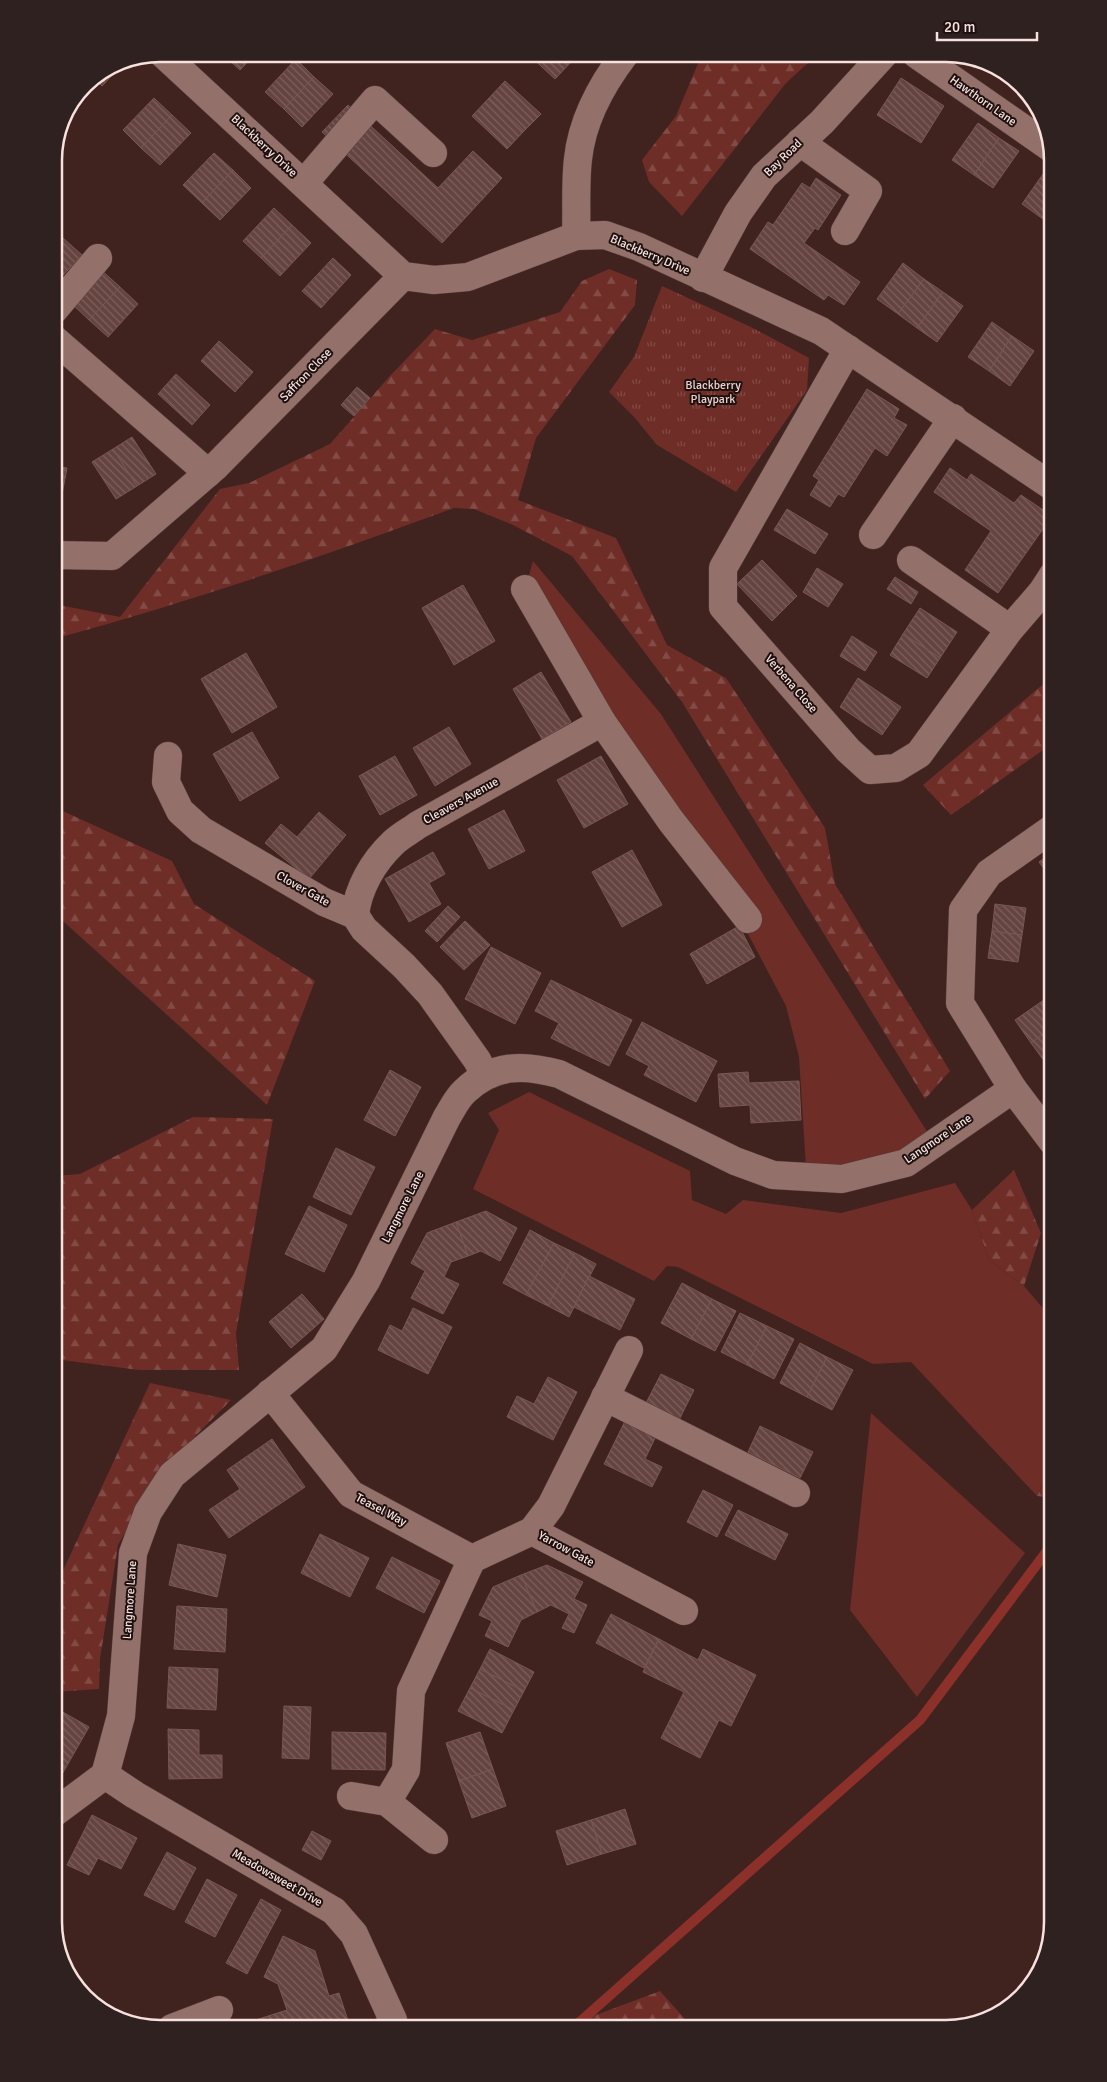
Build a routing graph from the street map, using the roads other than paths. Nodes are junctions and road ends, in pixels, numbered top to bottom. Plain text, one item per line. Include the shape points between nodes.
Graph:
1 (172, 62) edge
2 (618, 63) edge
3 (876, 63) edge
4 (929, 63) edge
5 (800, 142) junction
6 (1043, 142) edge
7 (433, 153) dead end
8 (304, 183) junction
9 (845, 231) dead end
10 (576, 236) junction
11 (98, 258) dead end
12 (403, 276) junction
13 (703, 278) junction
14 (63, 299) edge
15 (63, 346) edge
16 (848, 349) junction
17 (953, 418) junction
18 (208, 472) junction
19 (1044, 481) edge
20 (873, 535) dead end
21 (63, 555) edge
22 (911, 560) dead end
23 (525, 589) dead end
24 (1044, 589) edge
25 (1010, 629) junction
26 (602, 722) junction
27 (168, 756) dead end
28 (1044, 834) edge
29 (355, 915) junction
30 (748, 919) dead end
31 (485, 1074) junction
32 (1013, 1088) junction
33 (1044, 1130) edge
34 (629, 1350) dead end
35 (270, 1393) junction
36 (605, 1397) junction
37 (796, 1493) dead end
38 (532, 1531) junction
39 (472, 1559) junction
40 (684, 1611) dead end
41 (105, 1775) junction
42 (351, 1796) dead end
43 (387, 1802) junction
44 (62, 1807) edge
45 (434, 1840) dead end
46 (219, 2010) dead end
47 (195, 2019) edge
48 (393, 2019) edge

1 - 8 street, Blackberry Drive
2 - 10 street via 591,109 582,141 578,158
3 - 5 street, Bay Road
4 - 6 street, Hawthorn Lane
5 - 9 street via 868,191
5 - 13 street, Bay Road via 764,176 738,214
7 - 8 street via 375,100
8 - 12 street, Blackberry Drive
10 - 12 street, Blackberry Drive via 468,277 434,280
10 - 13 street, Blackberry Drive via 605,235 639,247
11 - 14 street
12 - 18 street, Saffron Close
13 - 16 street, Blackberry Drive via 822,331
15 - 18 street
16 - 17 street, Blackberry Drive
16 - 25 street, Verbena Close via 723,568 724,606 848,750 870,770 896,768 919,754
17 - 19 street, Blackberry Drive
17 - 20 street
18 - 21 street, Saffron Close via 112,556
22 - 25 street
23 - 26 street
24 - 25 street, Verbena Close
26 - 29 street, Cleavers Avenue via 393,842 373,868 357,898
26 - 30 street via 671,821
27 - 29 street, Clover Gate via 166,782 180,811 194,824 324,902
28 - 32 street via 989,873 963,910 960,1003
29 - 31 street, Clover Gate via 364,929 430,994
31 - 32 street, Langmore Lane via 510,1068 536,1068 551,1072 735,1161 773,1175 842,1179 906,1163
31 - 35 street, Langmore Lane via 463,1092 447,1117 366,1281 324,1349
32 - 33 street
34 - 36 street, Yarrow Gate
35 - 39 street, Teasel Way via 351,1494
35 - 41 street, Langmore Lane via 172,1475 148,1512 133,1553 121,1716
36 - 37 street
36 - 38 street, Yarrow Gate via 551,1506
38 - 39 street
38 - 40 street, Yarrow Gate
39 - 43 street via 412,1691 406,1770
41 - 44 street
41 - 48 street, Meadowsweet Drive via 334,1911 354,1934
42 - 43 street
43 - 45 street
46 - 47 street

